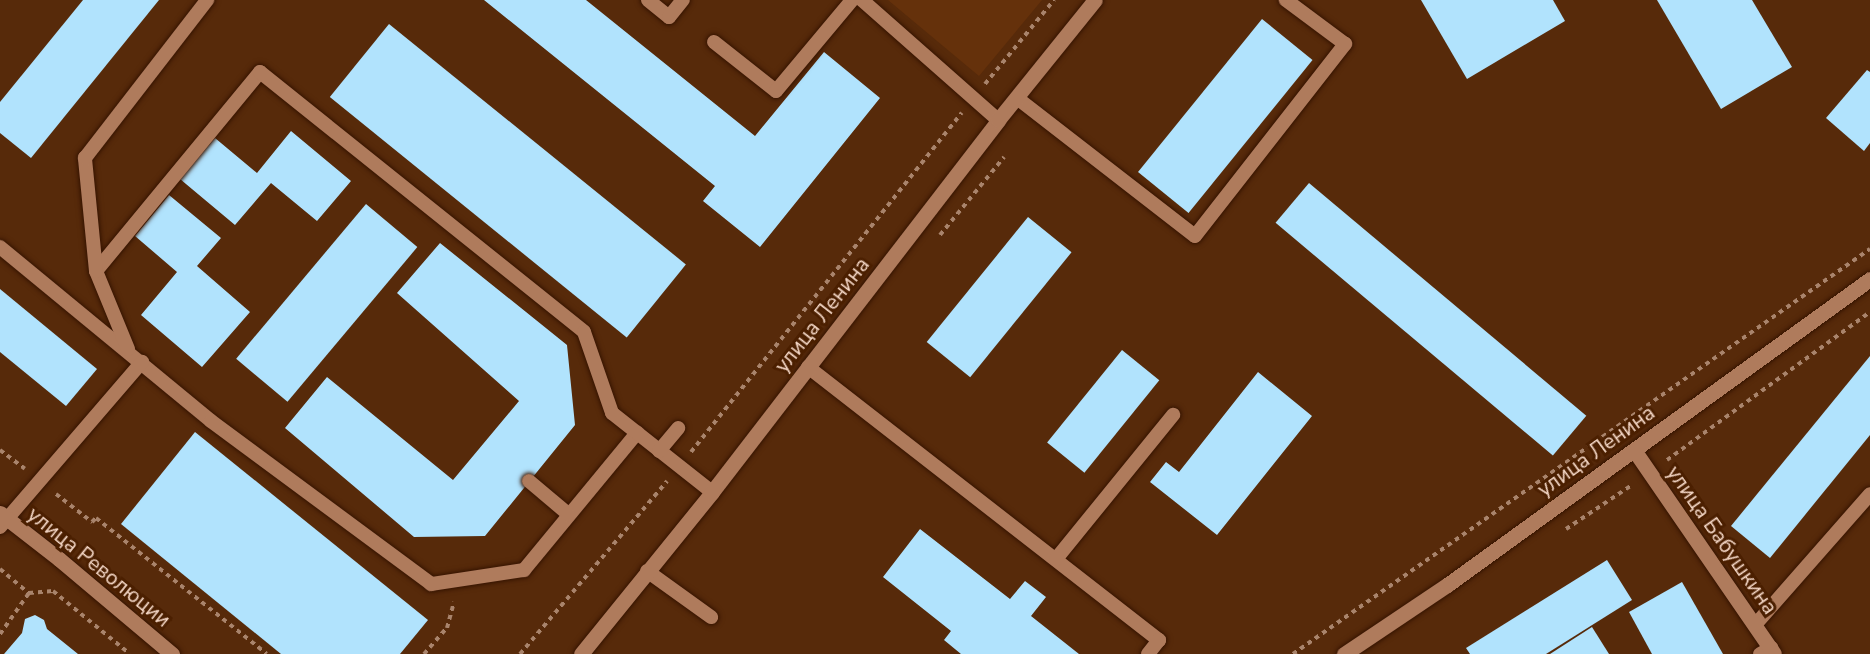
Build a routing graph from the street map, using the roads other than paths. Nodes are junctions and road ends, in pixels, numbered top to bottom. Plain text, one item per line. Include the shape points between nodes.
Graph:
1 (207, 0) edge
2 (648, 0) edge
3 (682, 0) edge
4 (852, 0) edge
5 (862, 0) edge
6 (1095, 0) edge
7 (1286, 0) edge
8 (714, 42) dead end
9 (1017, 98) junction
10 (998, 120) junction
11 (0, 247) edge
12 (96, 271) junction
13 (1870, 279) edge
14 (129, 351) junction
15 (142, 362) junction
16 (808, 367) junction
17 (1173, 415) dead end
18 (678, 428) dead end
19 (637, 433) junction
20 (1634, 450) junction
21 (658, 451) junction
22 (529, 481) dead end
23 (712, 492) junction
24 (1870, 494) edge
25 (568, 514) junction
26 (2, 520) edge
27 (1056, 559) junction
28 (647, 571) junction
29 (711, 617) dead end
30 (1755, 624) junction
31 (1768, 652) edge
32 (172, 654) edge
33 (581, 654) edge
34 (1148, 654) edge
35 (1344, 654) edge

1 - 12 lane via 85,158
2 - 3 lane via 669,17
4 - 8 lane via 776,91
5 - 10 lane
6 - 9 street, улица Ленина
7 - 9 lane via 1345,44 1195,237
9 - 10 street, улица Ленина
10 - 16 street, улица Ленина
11 - 14 lane
12 - 14 lane
12 - 19 lane via 260,72 584,332 612,413
13 - 20 street, улица Ленина
14 - 15 lane
15 - 25 lane via 211,421 431,584 524,570
15 - 26 lane
16 - 23 street, улица Ленина
16 - 27 lane
17 - 27 lane
18 - 21 lane
19 - 21 lane
19 - 25 lane
20 - 30 street, улица Бабушкина
20 - 35 street, улица Ленина
21 - 23 lane
22 - 25 lane
23 - 28 street, улица Ленина
24 - 30 lane
26 - 32 street, улица Революции
27 - 34 lane via 1159,640
28 - 29 lane
28 - 33 street, улица Ленина
30 - 31 street, улица Бабушкина

